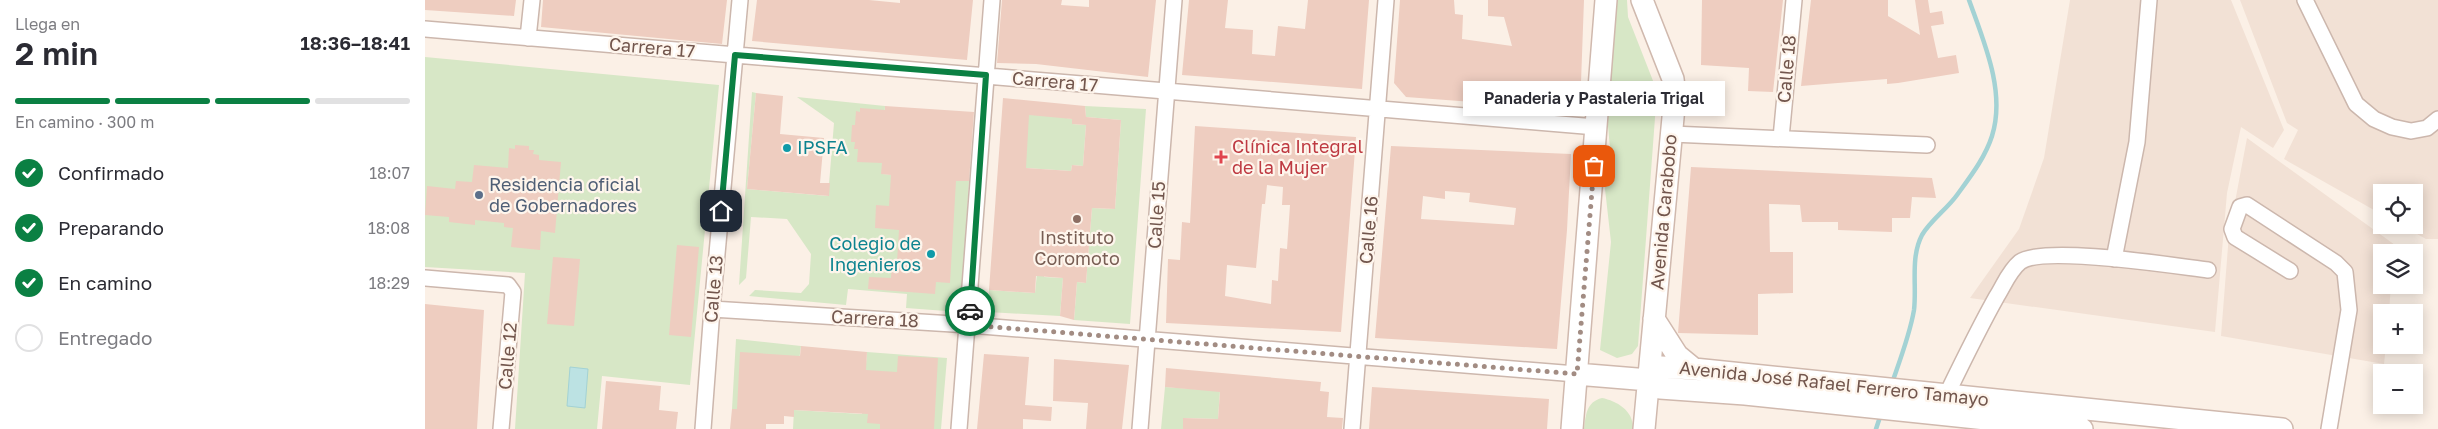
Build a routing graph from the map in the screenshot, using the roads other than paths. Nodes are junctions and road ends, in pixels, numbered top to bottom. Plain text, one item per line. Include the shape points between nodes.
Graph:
1 (532, 0) edge
2 (740, 0) edge
3 (992, 0) edge
4 (1174, 0) edge
5 (1386, 0) edge
6 (1606, 0) edge
7 (1642, 0) edge
8 (1794, 0) edge
9 (2149, 0) edge
10 (2305, 0) edge
11 (425, 29) edge
12 (528, 38) junction
13 (735, 55) junction
14 (986, 75) junction
15 (1167, 92) junction
16 (1378, 110) junction
17 (2438, 119) edge
18 (1596, 128) junction
19 (1672, 134) junction
20 (1781, 138) junction
21 (1927, 145) dead end
22 (2114, 260) junction
23 (2208, 270) dead end
24 (2289, 271) dead end
25 (425, 278) edge
26 (712, 309) junction
27 (1654, 319) junction
28 (969, 325) junction
29 (1147, 339) junction
30 (1359, 357) junction
31 (1694, 369) junction
32 (1577, 374) junction
33 (1649, 380) junction
34 (1947, 394) junction
35 (1999, 425) edge
36 (501, 429) edge
37 (703, 429) edge
38 (959, 429) edge
39 (1140, 429) edge
40 (1352, 429) edge
41 (1572, 429) edge
42 (1644, 429) edge
43 (2082, 429) edge
44 (2282, 429) edge
45 (2329, 429) edge

1 - 12 street
2 - 13 street, Calle 13
3 - 14 street
4 - 15 street, Calle 15
5 - 16 street, Calle 16
6 - 18 street
7 - 19 street, Avenida Carabobo via 1673,80
8 - 20 street, Calle 18
9 - 22 street via 2137,142
10 - 17 street via 2355,104 2374,119 2411,131 2427,128
11 - 12 street, Carrera 17
12 - 13 street, Carrera 17
13 - 14 street, Carrera 17
13 - 26 street, Calle 13
14 - 15 street, Carrera 17
14 - 28 street
15 - 16 street, Carrera 17
15 - 29 street, Calle 15
16 - 18 street, Carrera 17
16 - 30 street, Calle 16
18 - 32 street
19 - 20 street
19 - 27 street, Avenida Carabobo
20 - 21 street
22 - 23 street
22 - 34 street via 2035,256 2022,261 2011,271
24 - 45 street via 2235,237 2232,229 2240,207 2247,205 2345,272 2349,310
25 - 36 street, Calle 12 via 508,285 513,292
26 - 28 street, Carrera 18
26 - 37 street, Calle 13
27 - 31 street via 1667,343
27 - 33 street, Avenida Carabobo
28 - 29 street, Carrera 18
28 - 38 street
29 - 30 street, Carrera 18
29 - 39 street, Calle 15
30 - 32 street, Carrera 18
30 - 40 street, Calle 16
31 - 33 street, Avenida José Rafael Ferrero Tamayo via 1661,367
31 - 34 street, Avenida José Rafael Ferrero Tamayo
32 - 33 street
32 - 41 street
33 - 35 street, Avenida José Rafael Ferrero Tamayo via 1660,388 1745,394
33 - 42 street, Avenida Carabobo
34 - 44 street, Avenida José Rafael Ferrero Tamayo
35 - 43 street, Avenida José Rafael Ferrero Tamayo

